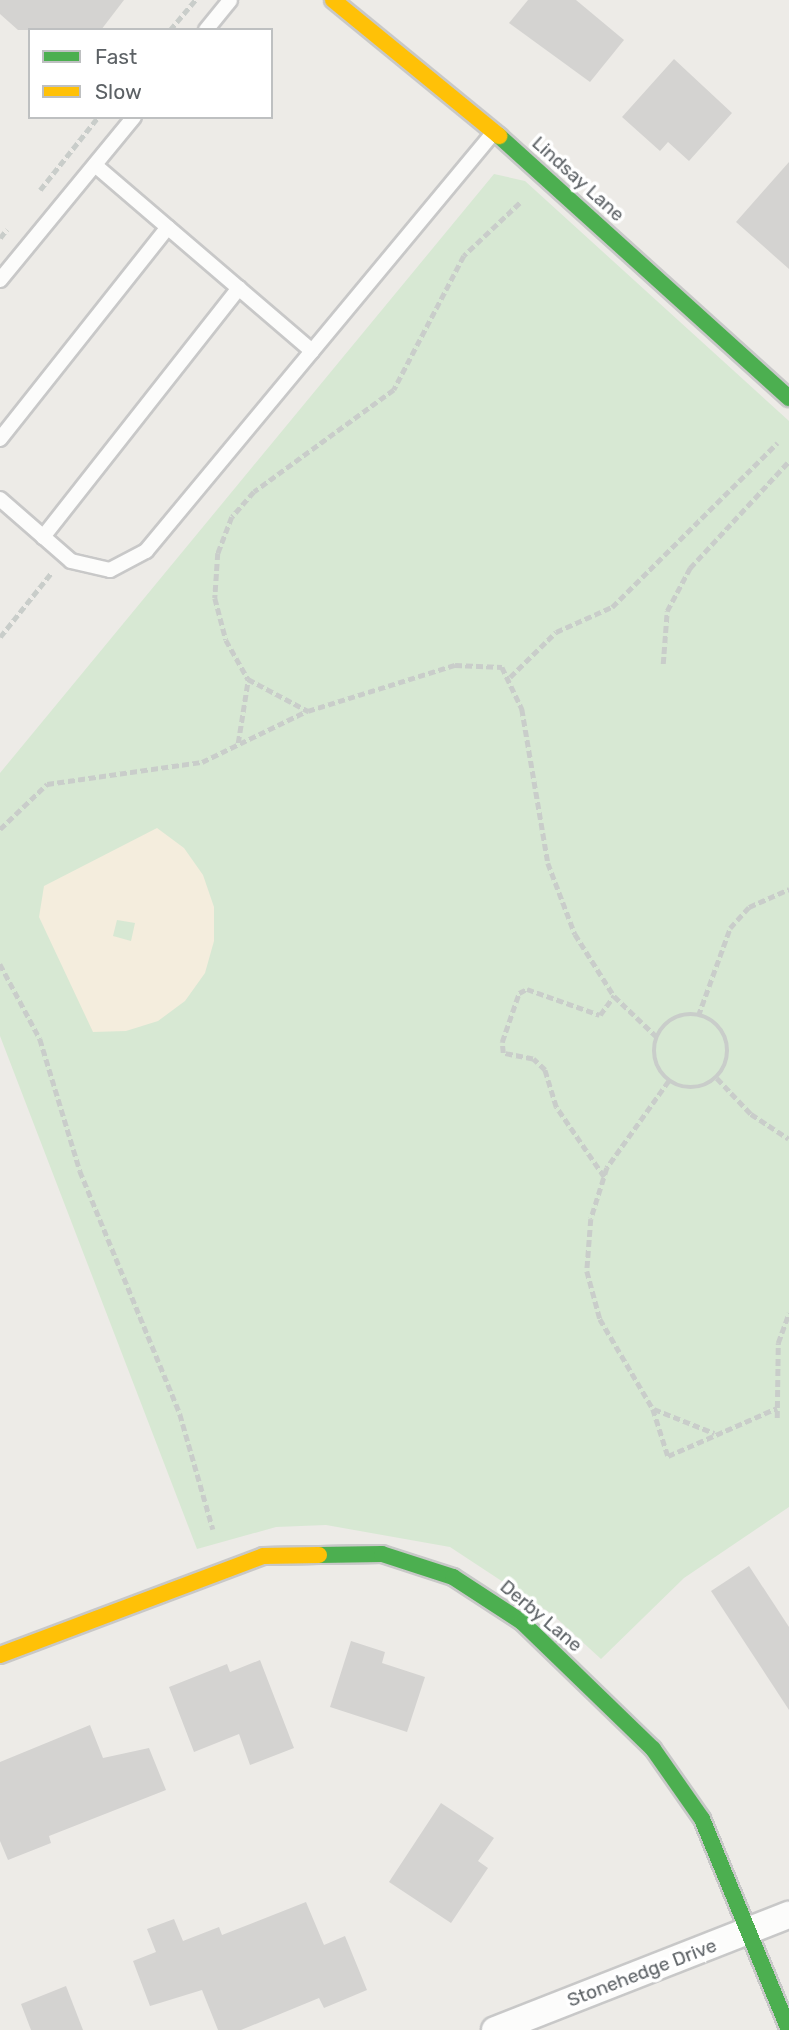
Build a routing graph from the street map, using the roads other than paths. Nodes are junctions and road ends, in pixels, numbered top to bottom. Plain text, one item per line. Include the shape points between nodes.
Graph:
1 (230, 0) edge
2 (333, 0) edge
3 (208, 28) edge
4 (132, 119) edge
5 (494, 132) junction
6 (95, 164) junction
7 (169, 227) junction
8 (0, 280) edge
9 (239, 288) junction
10 (312, 351) junction
11 (789, 398) edge
12 (0, 439) edge
13 (0, 499) edge
14 (43, 537) junction
15 (0, 1655) edge
16 (789, 1915) edge
17 (750, 1931) junction
18 (495, 2030) edge
19 (789, 2030) edge

1 - 3 lane
2 - 5 street, Lindsay Lane
4 - 6 lane
5 - 10 lane
5 - 11 street, Lindsay Lane
6 - 7 lane
6 - 8 lane
7 - 9 lane
7 - 12 lane
9 - 10 lane
9 - 14 lane
10 - 14 lane via 146,551 110,570 71,561
13 - 14 lane
15 - 17 street, Derby Lane via 263,1556 348,1551 416,1563 453,1577 522,1622 653,1749 702,1819
16 - 17 street, Stonehedge Drive
17 - 18 street, Stonehedge Drive
17 - 19 street, Derby Lane

